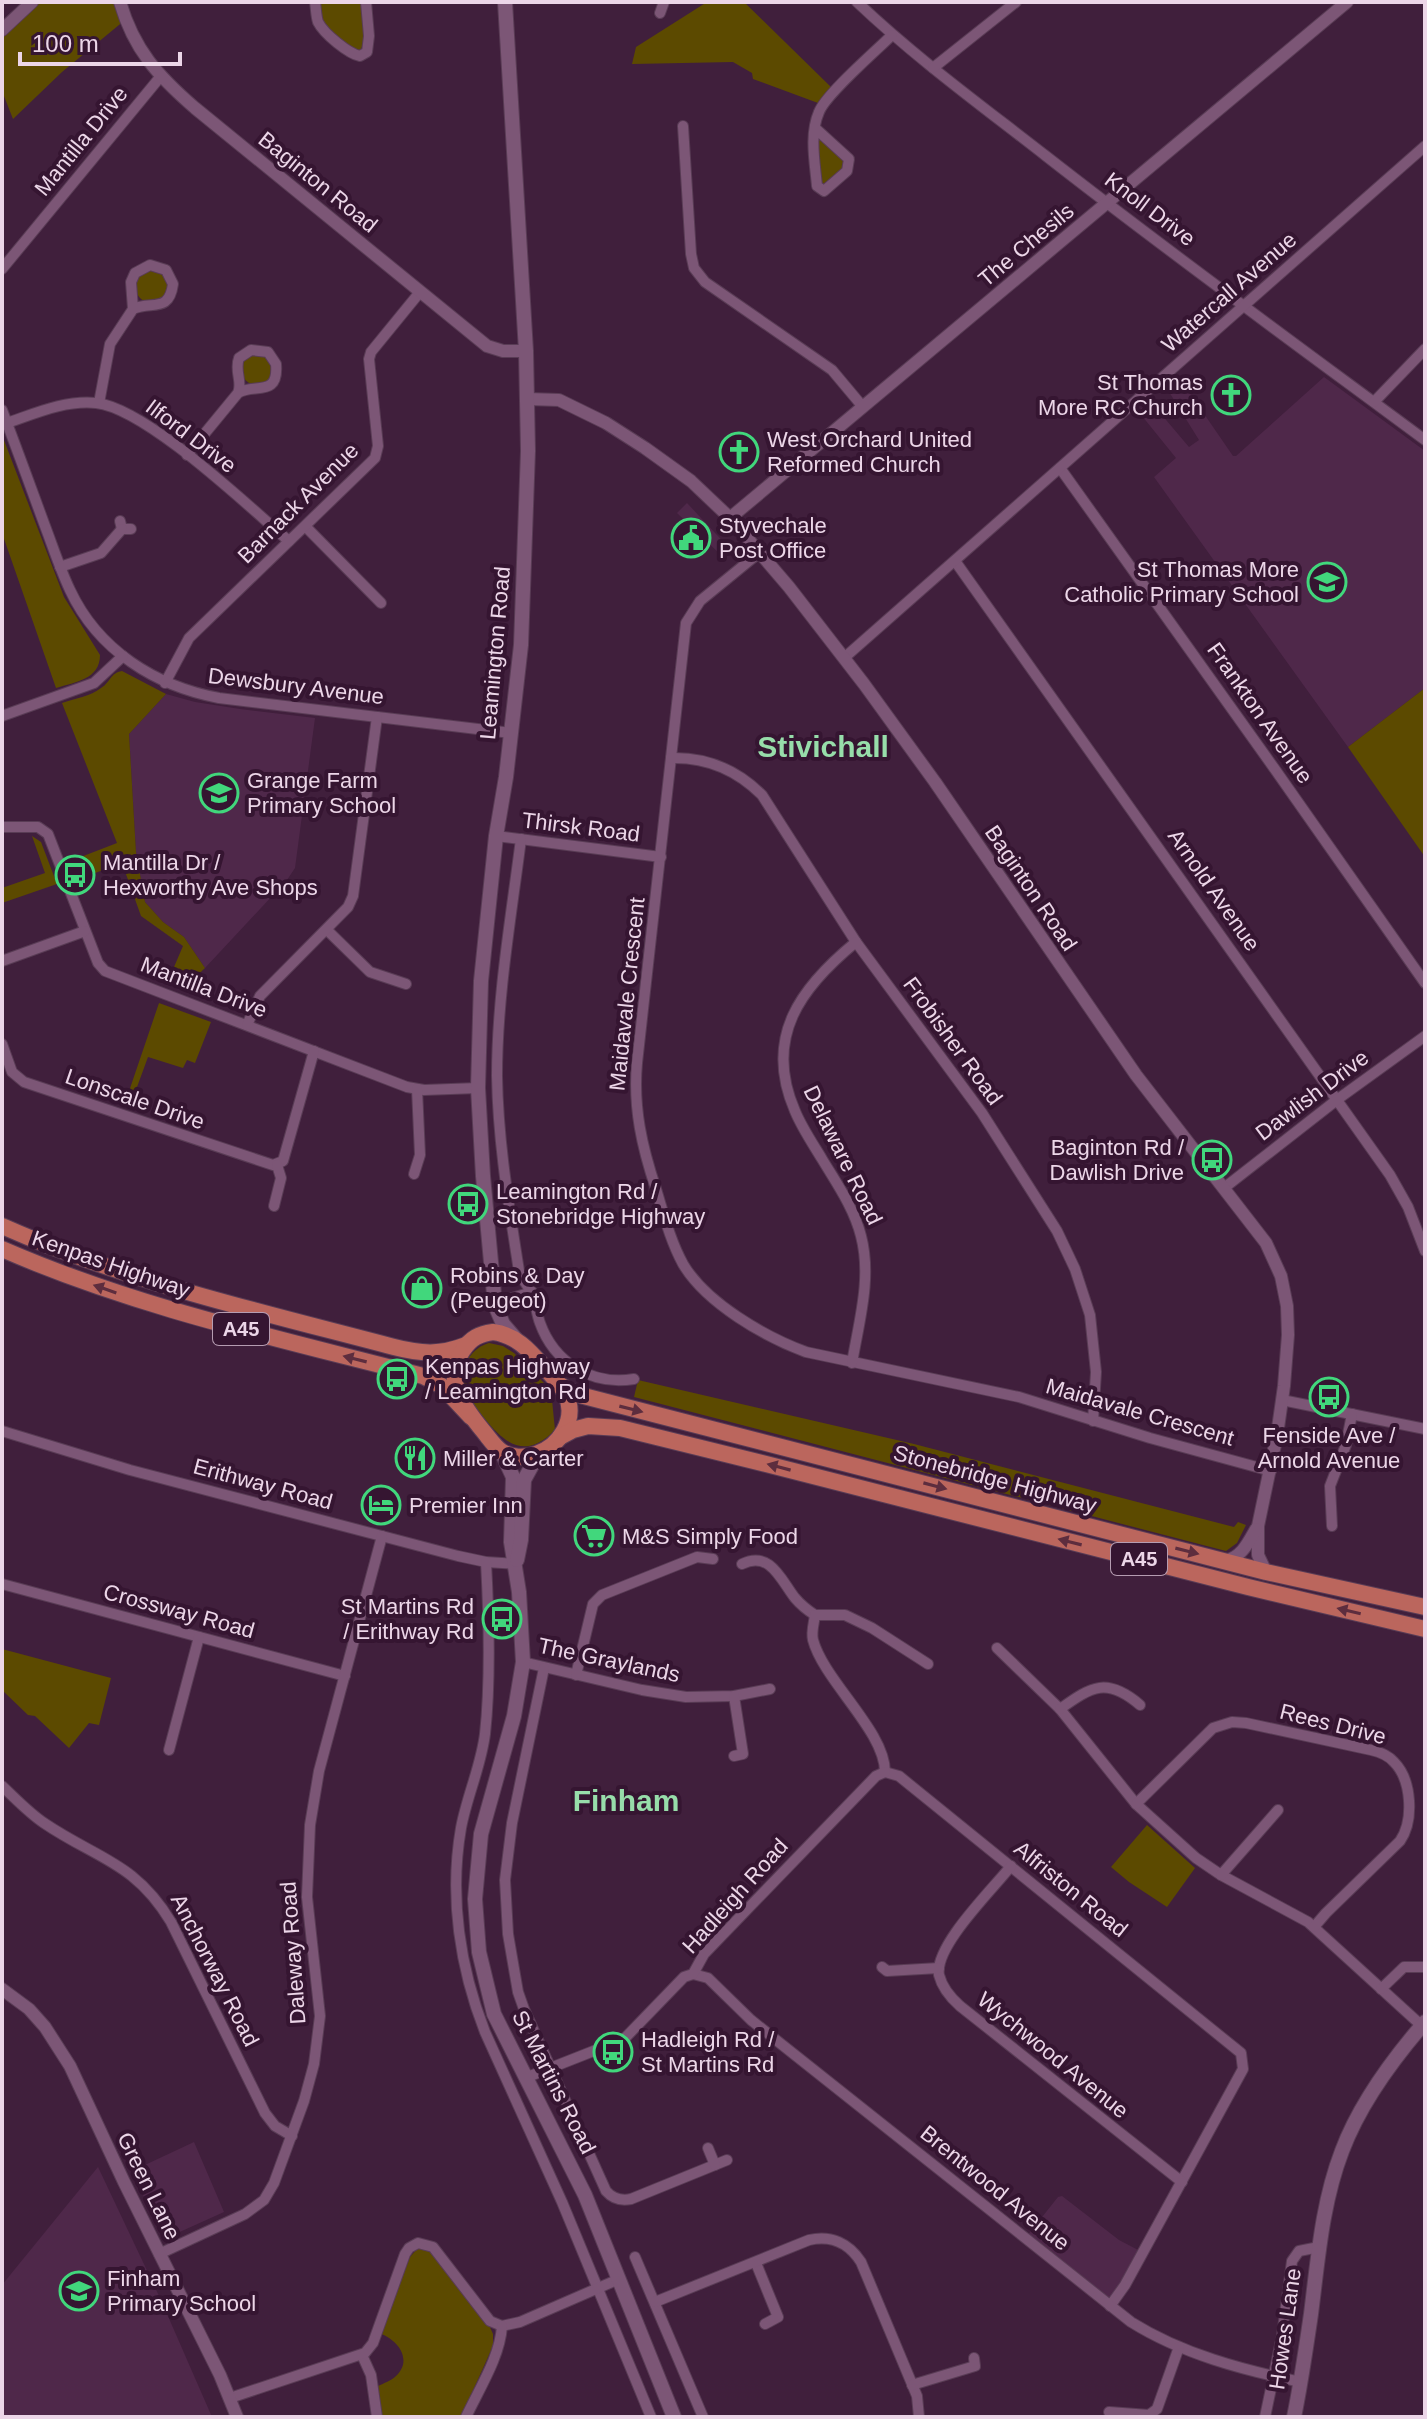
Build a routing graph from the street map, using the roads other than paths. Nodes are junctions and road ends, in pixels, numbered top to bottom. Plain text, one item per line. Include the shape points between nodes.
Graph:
1 (32, 2) edge
2 (120, 2) edge
3 (315, 2) edge
4 (366, 2) edge
5 (505, 2) edge
6 (857, 2) edge
7 (1016, 2) edge
8 (1347, 2) edge
9 (2, 30) edge
10 (892, 35) junction
11 (933, 68) junction
12 (161, 76) junction
13 (683, 126) dead end
14 (815, 128) junction
15 (1425, 146) edge
16 (1107, 203) junction
17 (2, 269) edge
18 (420, 292) junction
19 (1245, 305) junction
20 (133, 309) junction
21 (1425, 349) edge
22 (526, 351) junction
23 (238, 393) junction
24 (528, 399) junction
25 (1374, 402) junction
26 (99, 403) junction
27 (863, 407) junction
28 (2, 410) edge
29 (7, 423) junction
30 (1425, 440) edge
31 (187, 455) junction
32 (1060, 468) junction
33 (730, 518) junction
34 (124, 526) dead end
35 (306, 527) junction
36 (289, 541) junction
37 (760, 552) junction
38 (955, 561) junction
39 (60, 567) junction
40 (381, 603) dead end
41 (123, 656) junction
42 (844, 658) junction
43 (165, 683) junction
44 (2, 716) edge
45 (377, 717) junction
46 (511, 733) junction
47 (671, 758) junction
48 (2, 827) edge
49 (496, 836) junction
50 (521, 839) junction
51 (661, 857) junction
52 (327, 930) junction
53 (85, 931) junction
54 (856, 942) junction
55 (2, 961) edge
56 (1425, 983) edge
57 (406, 984) dead end
58 (247, 1025) junction
59 (1425, 1036) edge
60 (2, 1044) edge
61 (314, 1051) junction
62 (478, 1088) junction
63 (417, 1089) junction
64 (1338, 1099) junction
65 (277, 1165) junction
66 (414, 1174) dead end
67 (1224, 1188) junction
68 (274, 1206) dead end
69 (2, 1226) edge
70 (2, 1249) edge
71 (1425, 1251) edge
72 (532, 1292) junction
73 (495, 1304) junction
74 (517, 1340) junction
75 (471, 1341) junction
76 (852, 1363) junction
77 (634, 1379) dead end
78 (558, 1384) junction
79 (1282, 1400) junction
80 (1352, 1414) junction
81 (471, 1417) junction
82 (1093, 1421) junction
83 (1425, 1429) edge
84 (2, 1431) edge
85 (560, 1437) junction
86 (545, 1450) junction
87 (501, 1451) junction
88 (1271, 1471) junction
89 (1258, 1526) junction
90 (1332, 1526) dead end
91 (382, 1536) junction
92 (713, 1559) dead end
93 (1225, 1561) junction
94 (486, 1562) junction
95 (516, 1564) junction
96 (742, 1564) dead end
97 (1266, 1572) junction
98 (2, 1584) edge
99 (1425, 1607) edge
100 (815, 1615) junction
101 (1425, 1629) edge
102 (199, 1637) junction
103 (997, 1648) dead end
104 (523, 1662) junction
105 (928, 1664) dead end
106 (544, 1668) junction
107 (576, 1675) junction
108 (345, 1676) junction
109 (770, 1689) dead end
110 (734, 1696) junction
111 (1140, 1705) dead end
112 (1060, 1709) junction
113 (169, 1750) dead end
114 (734, 1756) dead end
115 (885, 1772) junction
116 (2, 1786) edge
117 (1136, 1804) junction
118 (1278, 1810) dead end
119 (1011, 1866) junction
120 (1221, 1875) junction
121 (1314, 1927) junction
122 (882, 1967) dead end
123 (1425, 1967) edge
124 (939, 1968) junction
125 (693, 1974) junction
126 (2, 1989) edge
127 (1381, 1989) junction
128 (1423, 2024) edge
129 (551, 2069) junction
130 (525, 2078) junction
131 (292, 2136) junction
132 (708, 2148) dead end
133 (727, 2160) dead end
134 (715, 2165) junction
135 (1182, 2182) junction
136 (1319, 2247) junction
137 (159, 2254) junction
138 (635, 2257) dead end
139 (756, 2263) junction
140 (619, 2279) junction
141 (598, 2288) junction
142 (655, 2302) junction
143 (1110, 2306) junction
144 (765, 2324) dead end
145 (502, 2326) junction
146 (1179, 2347) junction
147 (362, 2355) junction
148 (974, 2358) dead end
149 (1275, 2377) junction
150 (1301, 2382) junction
151 (912, 2385) junction
152 (230, 2398) junction
153 (1109, 2412) dead end
154 (237, 2417) edge
155 (377, 2417) edge
156 (466, 2417) edge
157 (651, 2417) edge
158 (674, 2417) edge
159 (703, 2417) edge
160 (919, 2417) edge
161 (1265, 2417) edge
162 (1294, 2417) edge

1 - 9 street
2 - 12 street, Baginton Road via 138,47
3 - 4 street via 323,29 350,54 360,56 369,42
5 - 22 main road, Leamington Road
6 - 10 street, Knoll Drive
7 - 11 street
8 - 16 street, The Chesils
10 - 11 street, Knoll Drive
10 - 14 street via 822,106
11 - 16 street, Knoll Drive
12 - 17 street, Mantilla Drive
12 - 18 street, Baginton Road
13 - 27 street via 691,254 697,274 832,370
14 - 14 street via 849,159 847,171 824,191 817,186
15 - 19 street, Watercall Avenue
16 - 19 street, Knoll Drive
16 - 27 street, The Chesils
18 - 22 street, Baginton Road via 487,346
18 - 35 street, Barnack Avenue via 369,359 375,458
19 - 25 street, Knoll Drive
19 - 32 street, Watercall Avenue
20 - 20 street via 135,273 150,265 166,270 173,284 168,298
20 - 26 street via 110,344
21 - 25 street
22 - 24 main road, Leamington Road
23 - 23 street via 239,358 251,350 268,352 276,364 274,380 266,388
23 - 31 street
24 - 33 street, Baginton Road via 559,400 606,423 691,481
24 - 46 main road, Leamington Road via 521,645
25 - 30 street, Knoll Drive
26 - 29 street, Ilford Drive via 61,405
26 - 31 street, Ilford Drive via 145,423
27 - 33 street, The Chesils
28 - 29 street, Dewsbury Avenue
29 - 39 street, Dewsbury Avenue
31 - 36 street, Ilford Drive
32 - 38 street, Watercall Avenue
32 - 56 street, Frankton Avenue
33 - 37 street, Baginton Road
34 - 39 street via 101,553
35 - 36 street, Barnack Avenue
35 - 40 street
36 - 43 street, Barnack Avenue via 189,638
37 - 42 street, Baginton Road
37 - 47 street, Maidavale Crescent via 700,601 688,619
38 - 42 street, Watercall Avenue
38 - 64 street, Arnold Avenue
39 - 41 street, Dewsbury Avenue via 85,616
41 - 43 street, Dewsbury Avenue
41 - 44 street via 94,683
42 - 67 street, Baginton Road via 1136,1075
43 - 45 street, Dewsbury Avenue via 219,698
45 - 46 street, Dewsbury Avenue
45 - 52 street via 353,896
46 - 49 main road, Leamington Road
47 - 51 street, Maidavale Crescent
47 - 54 street, Frobisher Road via 713,763 756,789
48 - 53 street, Mantilla Drive via 33,826 48,834
49 - 50 street, Thirsk Road
49 - 62 main road, Leamington Road via 481,981
50 - 51 street, Thirsk Road
50 - 72 street via 503,977 497,1078 503,1177 519,1271
51 - 76 street, Maidavale Crescent via 636,1085 642,1145 670,1234 691,1275 741,1318 790,1346
52 - 57 street via 370,972
52 - 58 street via 260,996
53 - 55 street
53 - 58 street, Mantilla Drive via 102,969
54 - 76 street, Delaware Road via 805,991 792,1015 784,1061 795,1111 854,1214 865,1251 866,1284
54 - 82 street, Frobisher Road via 982,1113 1066,1248 1092,1325
58 - 61 street, Mantilla Drive
59 - 64 street, Dawlish Drive
60 - 65 street, Lonscale Drive via 12,1072 24,1082
61 - 63 street, Mantilla Drive
61 - 65 street via 283,1161
62 - 63 street, Mantilla Drive
62 - 73 main road, Leamington Road
63 - 66 street via 420,1155
64 - 67 street, Dawlish Drive
64 - 71 street, Arnold Avenue via 1403,1196
65 - 68 street via 281,1178
67 - 79 street, Baginton Road via 1260,1234 1281,1276 1288,1335
69 - 75 highway, Kenpas Highway / A45 via 148,1281 394,1347 433,1354
81 -> 70 highway, Kenpas Highway / A45 via 442,1386 423,1376 141,1301
72 - 73 street
72 - 77 street via 540,1324 567,1364 601,1378
73 - 74 main road, Leamington Road
73 - 75 main road
74 - 75 highway via 493,1332
74 - 78 highway
75 - 81 highway via 454,1376
76 - 82 street, Maidavale Crescent via 983,1388
78 - 85 highway via 570,1413
78 -> 93 highway, Stonebridge Highway / A45 via 576,1394
79 - 80 street
79 - 88 street, Baginton Road
80 - 83 street
80 - 90 street via 1330,1486
81 - 87 highway
82 - 88 street, Maidavale Crescent
84 - 91 street, Erithway Road
85 - 86 highway
101 -> 85 highway, Stonebridge Highway / A45 via 620,1428 588,1426
86 - 87 highway via 525,1457
86 - 95 main road, St Martins Road via 524,1480
87 - 95 main road, St Martins Road via 513,1477 511,1542
88 - 89 street, Baginton Road
89 - 93 street, Baginton Road via 1243,1550
89 - 97 street, Baginton Road via 1258,1555
91 - 94 street, Erithway Road
91 - 108 street, Daleway Road
92 - 107 street via 697,1557 602,1595 593,1604
93 - 97 highway, Stonebridge Highway / A45
94 - 95 street, Erithway Road
94 - 141 street, St Martins Road via 485,1734 459,1842 461,1948 485,2032
95 - 104 main road, St Martins Road
96 - 100 street via 756,1560 772,1566
97 - 99 highway, Stonebridge Highway / A45
98 - 102 street, Crossway Road
100 - 105 street via 845,1615
100 - 115 street via 814,1642 822,1660 882,1755
102 - 108 street, Crossway Road
102 - 113 street
103 - 112 street
104 - 106 street, The Graylands
104 - 130 main road, St Martins Road via 514,1716 481,1834 475,1899 487,1990
106 - 107 street, The Graylands
106 - 129 street, St Martins Road via 505,1880 518,1992
107 - 110 street, The Graylands via 674,1696
108 - 131 street, Daleway Road via 310,1825 307,1897 320,2029
109 - 110 street, The Graylands
110 - 114 street via 743,1754
111 - 112 street via 1119,1690 1101,1687 1083,1692
112 - 117 street
115 - 119 street, Alfriston Road via 899,1776
115 - 125 street, Hadleigh Road via 806,1846 704,1954
116 - 131 street, Anchorway Road via 42,1822 120,1866 152,1892 265,2113
117 - 120 street
117 - 121 street, Rees Drive via 1208,1732 1226,1723 1388,1756 1403,1776 1410,1812 1407,1831
118 - 120 street
119 - 124 street via 952,1937
119 - 135 street, Alfriston Road via 1241,2053 1243,2069
120 - 121 street
121 - 127 street
122 - 124 street
123 - 127 street via 1404,1967
124 - 135 street, Wychwood Avenue via 943,1985 960,2006
125 - 129 street, Hadleigh Road via 624,2039
125 - 143 street, Brentwood Avenue via 708,1978 751,2020
126 - 137 street, Green Lane via 45,2027 70,2066
127 - 128 street
128 - 136 main road, Howes Lane via 1353,2126 1326,2204
129 - 130 street, Hadleigh Road
129 - 134 street, St Martins Road via 613,2197 631,2199
130 - 140 main road, St Martins Road via 574,2170
131 - 137 street, Daleway Road via 271,2189 258,2205
132 - 134 street
133 - 134 street
135 - 143 street, Alfriston Road
136 - 149 street, Howes Lane via 1299,2251 1292,2261
136 - 150 main road, Howes Lane
137 - 152 street, Green Lane
138 - 142 street
139 - 142 street
139 - 144 street via 778,2317
139 - 151 street via 818,2238 845,2245 861,2262
140 - 141 street
140 - 158 main road, St Martins Road
141 - 145 street
141 - 157 street, St Martins Road
142 - 159 street
143 - 146 street, Brentwood Avenue via 1152,2336
145 - 147 street via 490,2321 433,2247 418,2243 405,2254 373,2343
145 - 156 street
146 - 149 street, Brentwood Avenue
146 - 153 street via 1157,2409 1149,2415
147 - 152 street
147 - 155 street via 371,2375
148 - 151 street via 975,2366
149 - 150 street, Brentwood Avenue
149 - 161 street
150 - 162 main road, Howes Lane
151 - 160 street
152 - 154 street, Green Lane

